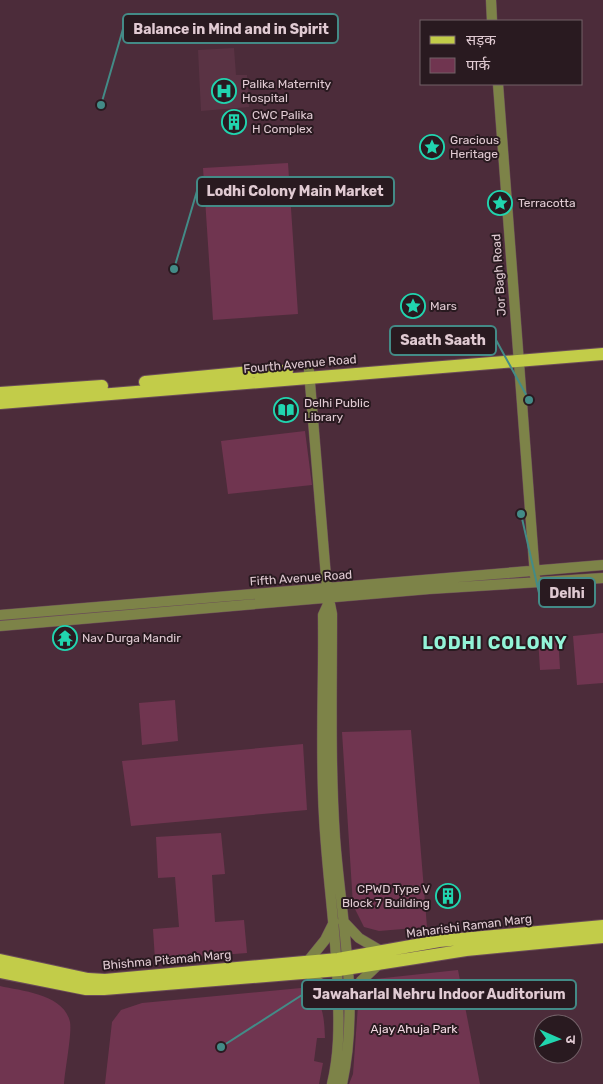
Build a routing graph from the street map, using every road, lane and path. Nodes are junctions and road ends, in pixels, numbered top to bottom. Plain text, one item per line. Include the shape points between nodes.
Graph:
1 (491, 0) edge
2 (492, 20) edge
3 (498, 85) edge
4 (603, 346) edge
5 (603, 354) edge
6 (518, 357) junction
7 (309, 374) junction
8 (0, 393) edge
9 (0, 403) edge
10 (603, 565) edge
11 (535, 570) junction
12 (603, 578) edge
13 (536, 584) junction
14 (327, 598) junction
15 (0, 615) edge
16 (0, 626) edge
17 (339, 922) junction
18 (603, 926) edge
19 (603, 937) edge
20 (380, 957) junction
21 (0, 960) edge
22 (343, 964) junction
23 (308, 966) junction
24 (0, 972) edge
25 (338, 999) junction
26 (350, 1000) junction
27 (332, 1084) edge
28 (342, 1084) edge

1 - 2 street
3 - 6 street, Jor Bagh Road
4 - 6 main road, Fourth Avenue Road
5 - 6 main road, Fourth Avenue Road
6 - 7 main road, Fourth Avenue Road
6 - 11 street, Jor Bagh Road
7 - 8 main road, Fourth Avenue Road via 251,372
7 - 9 main road, Fourth Avenue Road
7 - 14 street
10 - 11 street, Fifth Avenue Road
11 - 13 street, Jor Bagh Road
11 - 14 street, Fifth Avenue Road
12 - 13 street, Fifth Avenue Road
13 - 14 street, Fifth Avenue Road
14 - 15 street, Fifth Avenue Road
14 - 16 street, Fifth Avenue Road
14 - 17 street via 332,614 334,814
17 - 20 street
17 - 22 street
17 - 23 street
18 - 20 main road, Maharishi Raman Marg via 439,941
19 - 20 main road, Maharishi Raman Marg
20 - 22 main road, Maharishi Raman Marg
20 - 26 street
21 - 23 main road, Bhishma Pitamah Marg via 105,980
22 - 23 main road, Bhishma Pitamah Marg
22 - 25 street
22 - 26 street
23 - 24 main road, Bhishma Pitamah Marg via 104,990
23 - 25 street
25 - 27 street via 338,1048
26 - 28 street via 349,1047

